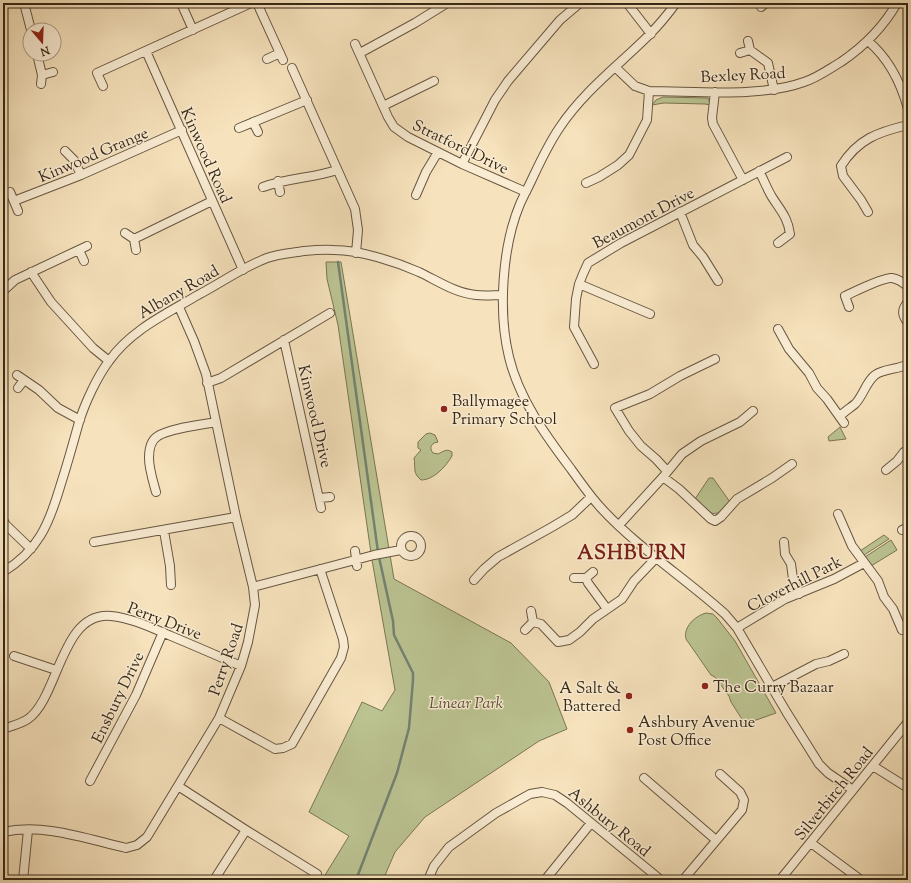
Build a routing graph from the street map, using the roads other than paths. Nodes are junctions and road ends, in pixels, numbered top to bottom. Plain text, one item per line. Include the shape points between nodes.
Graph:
1 (181, 3) edge
2 (251, 3) edge
3 (257, 3) edge
4 (580, 3) edge
5 (627, 3) edge
6 (676, 3) edge
7 (897, 3) edge
8 (27, 4) edge
9 (444, 5) dead end
10 (30, 22) edge
11 (193, 30) junction
12 (651, 34) junction
13 (868, 40) junction
14 (748, 41) dead end
15 (355, 44) dead end
16 (750, 50) junction
17 (146, 51) junction
18 (360, 53) junction
19 (740, 53) dead end
20 (267, 59) dead end
21 (39, 62) edge
22 (615, 67) junction
23 (292, 68) dead end
24 (53, 72) dead end
25 (42, 75) junction
26 (434, 81) dead end
27 (41, 84) dead end
28 (103, 86) dead end
29 (774, 90) junction
30 (649, 91) junction
31 (715, 92) junction
32 (307, 100) junction
33 (383, 106) junction
34 (908, 109) edge
35 (253, 122) junction
36 (908, 125) edge
37 (239, 128) dead end
38 (182, 130) junction
39 (258, 132) dead end
40 (65, 151) dead end
41 (438, 152) junction
42 (787, 157) dead end
43 (462, 164) junction
44 (337, 170) junction
45 (759, 172) junction
46 (81, 175) junction
47 (743, 180) junction
48 (278, 181) junction
49 (586, 183) dead end
50 (263, 187) dead end
51 (10, 192) dead end
52 (280, 192) dead end
53 (526, 192) junction
54 (416, 195) dead end
55 (14, 201) junction
56 (212, 201) junction
57 (18, 211) dead end
58 (680, 212) junction
59 (868, 212) dead end
60 (125, 232) dead end
61 (134, 239) junction
62 (778, 243) dead end
63 (87, 246) dead end
64 (79, 250) junction
65 (136, 250) dead end
66 (356, 253) junction
67 (84, 261) dead end
68 (243, 270) junction
69 (31, 272) junction
70 (718, 281) dead end
71 (579, 284) junction
72 (908, 287) edge
73 (3, 291) edge
74 (503, 295) junction
75 (908, 302) edge
76 (179, 307) junction
77 (849, 307) dead end
78 (330, 313) dead end
79 (650, 314) dead end
80 (908, 323) edge
81 (778, 328) dead end
82 (284, 340) junction
83 (715, 359) dead end
84 (109, 361) junction
85 (594, 364) dead end
86 (908, 364) edge
87 (208, 383) junction
88 (18, 388) dead end
89 (753, 411) dead end
90 (840, 416) junction
91 (80, 420) junction
92 (216, 422) junction
93 (844, 423) dead end
94 (908, 450) edge
95 (792, 464) dead end
96 (886, 470) dead end
97 (665, 474) junction
98 (156, 492) dead end
99 (330, 497) dead end
100 (591, 497) junction
101 (320, 498) junction
102 (321, 508) dead end
103 (838, 514) dead end
104 (236, 517) junction
105 (3, 520) edge
106 (619, 525) junction
107 (164, 531) junction
108 (94, 542) dead end
109 (784, 542) dead end
110 (31, 549) junction
111 (401, 550) dead end
112 (355, 551) dead end
113 (656, 558) junction
114 (357, 563) junction
115 (864, 563) junction
116 (320, 569) junction
117 (3, 572) edge
118 (593, 572) dead end
119 (574, 578) dead end
120 (586, 578) junction
121 (474, 580) dead end
122 (171, 585) dead end
123 (253, 587) junction
124 (799, 594) junction
125 (607, 609) junction
126 (531, 611) dead end
127 (533, 622) junction
128 (737, 628) junction
129 (525, 630) dead end
130 (902, 630) dead end
131 (163, 632) junction
132 (844, 654) dead end
133 (14, 656) dead end
134 (241, 666) junction
135 (56, 670) junction
136 (772, 688) junction
137 (219, 718) junction
138 (908, 722) edge
139 (3, 728) edge
140 (873, 766) junction
141 (720, 774) dead end
142 (644, 778) dead end
143 (102, 779) dead end
144 (178, 786) junction
145 (908, 788) edge
146 (853, 790) junction
147 (591, 822) junction
148 (28, 830) junction
149 (246, 830) junction
150 (3, 832) edge
151 (716, 840) junction
152 (811, 843) junction
153 (317, 874) dead end
154 (23, 880) edge
155 (214, 880) edge
156 (428, 880) edge
157 (545, 880) edge
158 (661, 880) edge
159 (683, 880) edge
160 (780, 880) edge
161 (861, 880) edge

1 - 11 street
2 - 11 street
3 - 20 street via 282,56
4 - 43 street via 560,20 508,81 495,100
5 - 12 street
6 - 12 street
7 - 13 street, Bexley Road
8 - 10 street
9 - 18 street
11 - 17 street
12 - 22 street
13 - 29 street, Bexley Road via 820,75 805,82
13 - 34 street via 896,77
14 - 16 street
15 - 18 street, Stratford Drive
16 - 19 street
16 - 29 street via 768,63
17 - 28 street via 97,73
17 - 38 street, Kinwood Road
18 - 33 street, Stratford Drive
21 - 25 street
22 - 30 street, Bexley Road via 635,86
22 - 53 street via 577,104 560,127
23 - 32 street
24 - 25 street
25 - 27 street
26 - 33 street
29 - 31 street, Bexley Road
30 - 31 street, Bexley Road
30 - 49 street via 647,120 629,155 618,165
31 - 47 street via 713,124
32 - 35 street
32 - 44 street
33 - 41 street, Stratford Drive via 394,127
35 - 37 street
35 - 39 street
36 - 59 street via 885,130 863,141 841,166 842,176
38 - 46 street, Kinwood Grange
38 - 56 street, Kinwood Road
40 - 46 street via 74,160
41 - 43 street, Stratford Drive
41 - 54 street
42 - 45 street, Beaumont Drive
43 - 53 street, Stratford Drive
44 - 48 street
44 - 66 street via 355,210 358,230
45 - 47 street, Beaumont Drive
45 - 62 street via 785,215 789,227 790,234
46 - 55 street, Kinwood Grange
47 - 58 street, Beaumont Drive
48 - 50 street
48 - 52 street
51 - 55 street
53 - 74 street via 519,205 507,247
55 - 57 street
56 - 61 street
56 - 68 street, Kinwood Road
58 - 70 street via 693,245
58 - 71 street, Beaumont Drive via 588,263
60 - 61 street
61 - 65 street
63 - 64 street
64 - 67 street
64 - 69 street
66 - 68 street, Albany Road via 334,250 303,251 268,257
66 - 74 street, Albany Road via 393,262 449,288 474,295
68 - 76 street, Albany Road
69 - 73 street
69 - 84 street via 51,302 93,348
71 - 79 street
71 - 85 street, Beaumont Drive via 574,327
72 - 77 street via 903,282 891,278 882,281 845,296
74 - 100 street via 503,323 509,358 523,393 554,446
75 - 80 street via 903,308 903,315
76 - 84 street, Albany Road via 148,324 128,339
76 - 87 street, Perry Road
78 - 82 street
81 - 90 street via 789,349
82 - 87 street via 222,378
82 - 101 street, Kinwood Drive
83 - 97 street via 650,394 614,408 629,431 656,459
84 - 91 street, Albany Road via 93,388
86 - 90 street via 876,375 855,403
87 - 92 street, Perry Road
88 - 91 street via 20,377 58,408
89 - 97 street via 740,422 701,441 682,454
90 - 93 street
91 - 110 street, Albany Road via 51,516
92 - 98 street via 167,431 154,440 150,447 149,460
92 - 104 street, Perry Road
94 - 96 street
95 - 97 street via 737,499 715,521 711,520
97 - 106 street
99 - 101 street
100 - 106 street
100 - 121 street via 572,515 498,557
101 - 102 street, Kinwood Drive
103 - 115 street via 852,546
104 - 107 street
104 - 123 street, Perry Road
105 - 110 street
106 - 113 street
107 - 108 street
107 - 122 street
109 - 124 street via 785,554 791,564
110 - 117 street, Albany Road
111 - 114 street via 374,555
112 - 114 street
113 - 125 street via 622,598
113 - 128 street via 709,600
114 - 116 street
115 - 124 street, Cloverhill Park
115 - 130 street via 878,582
116 - 123 street
116 - 137 street via 344,647 332,675 292,744 275,749
118 - 120 street
119 - 120 street
120 - 125 street
123 - 134 street, Perry Road via 253,623
124 - 128 street, Cloverhill Park
125 - 127 street via 580,632 563,642 558,642 541,624
126 - 127 street
127 - 129 street
128 - 136 street
131 - 134 street, Perry Drive
131 - 135 street, Perry Drive via 135,621 116,617 96,617 74,636
131 - 143 street, Ensbury Drive via 136,695 92,778
132 - 136 street via 816,664
133 - 135 street
134 - 137 street, Perry Road
135 - 139 street, Perry Drive via 35,712 28,719
136 - 146 street via 820,764 828,773
137 - 144 street, Perry Road
138 - 140 street, Silverbirch Road
140 - 145 street
140 - 146 street, Silverbirch Road
141 - 151 street via 740,792 744,800 742,810
142 - 151 street
144 - 148 street, Perry Road via 147,837 137,845 126,848 58,832
144 - 149 street
146 - 152 street, Silverbirch Road
147 - 156 street, Ashbury Road via 555,795 542,792 530,794 496,813 450,846 434,866
147 - 157 street
147 - 158 street, Ashbury Road
148 - 150 street, Perry Road
148 - 154 street
149 - 153 street
149 - 155 street
151 - 159 street
152 - 160 street, Silverbirch Road
152 - 161 street

